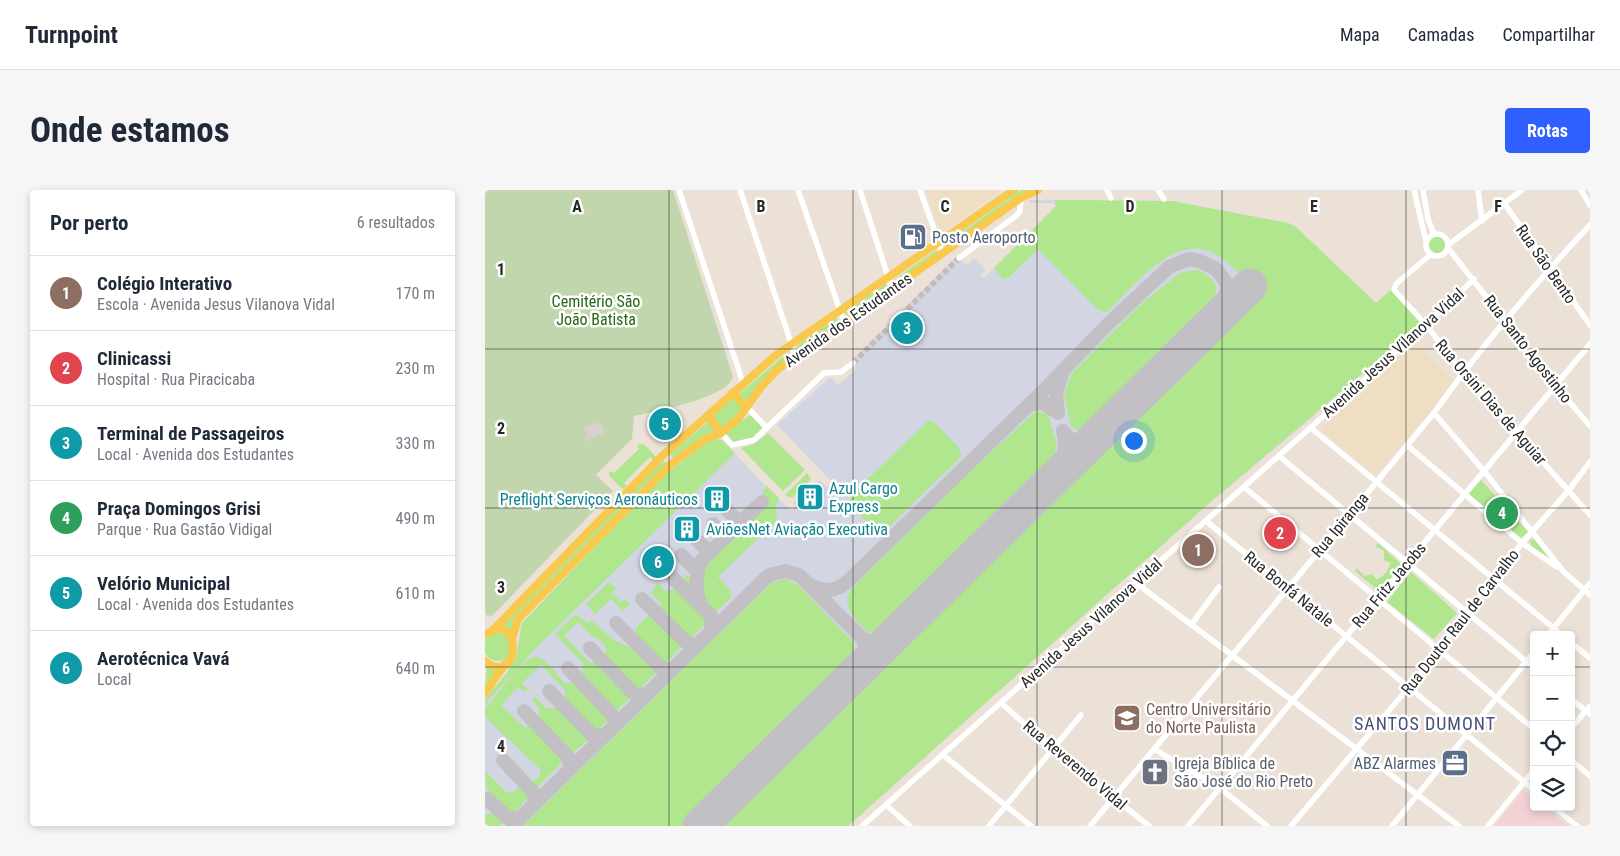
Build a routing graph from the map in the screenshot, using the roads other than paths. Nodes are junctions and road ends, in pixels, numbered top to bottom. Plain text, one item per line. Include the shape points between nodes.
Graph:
1 (679, 190) edge
2 (740, 190) edge
3 (798, 190) edge
4 (859, 190) edge
5 (920, 190) edge
6 (1014, 190) edge
7 (1038, 190) edge
8 (1107, 190) edge
9 (1159, 190) edge
10 (1414, 190) edge
11 (1423, 190) edge
12 (1478, 190) edge
13 (1521, 190) edge
14 (1581, 190) edge
15 (1021, 198) junction
16 (1111, 198) dead end
17 (1164, 199) dead end
18 (1504, 203) junction
19 (1590, 205) edge
20 (1482, 221) junction
21 (1590, 225) edge
22 (1434, 234) junction
23 (938, 242) junction
24 (1426, 242) junction
25 (1448, 247) junction
26 (943, 254) junction
27 (1431, 255) junction
28 (959, 258) tunnel mouth
29 (1549, 269) junction
30 (888, 276) junction
31 (1474, 279) junction
32 (892, 289) junction
33 (840, 310) junction
34 (1505, 321) junction
35 (844, 322) junction
36 (1590, 325) edge
37 (1426, 326) junction
38 (792, 344) junction
39 (1590, 344) edge
40 (795, 355) junction
41 (853, 363) tunnel mouth
42 (1463, 372) junction
43 (743, 383) junction
44 (1555, 385) junction
45 (732, 393) junction
46 (747, 407) junction
47 (1434, 413) junction
48 (708, 416) junction
49 (1590, 426) edge
50 (767, 428) junction
51 (1311, 428) junction
52 (721, 432) junction
53 (1517, 432) junction
54 (1407, 445) junction
55 (663, 456) junction
56 (1279, 456) junction
57 (1590, 462) edge
58 (671, 464) junction
59 (1484, 471) junction
60 (1377, 481) junction
61 (1244, 488) junction
62 (1569, 490) junction
63 (1465, 493) junction
64 (625, 494) junction
65 (633, 503) junction
66 (1349, 514) junction
67 (1590, 515) edge
68 (1206, 521) junction
69 (1435, 530) junction
70 (1532, 531) junction
71 (1522, 543) junction
72 (1319, 550) junction
73 (1407, 563) junction
74 (1563, 571) junction
75 (1493, 579) junction
76 (1136, 583) junction
77 (1590, 583) edge
78 (1219, 587) dead end
79 (1288, 588) junction
80 (1585, 590) junction
81 (1590, 595) edge
82 (1377, 598) junction
83 (1467, 612) junction
84 (1191, 625) junction
85 (1554, 628) junction
86 (488, 631) edge
87 (1551, 631) edge
88 (1557, 631) edge
89 (1347, 636) junction
90 (512, 640) junction
91 (1575, 646) edge
92 (1438, 648) junction
93 (1232, 656) junction
94 (1530, 657) edge
95 (1590, 658) edge
96 (485, 661) edge
97 (1526, 662) junction
98 (505, 664) junction
99 (1530, 665) edge
100 (1409, 687) junction
101 (485, 693) edge
102 (1497, 698) junction
103 (1292, 701) junction
104 (1575, 702) edge
105 (1001, 703) junction
106 (1589, 711) edge
107 (1081, 715) dead end
108 (1575, 724) edge
109 (1530, 726) edge
110 (1467, 735) junction
111 (1053, 749) junction
112 (1154, 749) junction
113 (1357, 750) junction
114 (943, 755) junction
115 (1575, 763) edge
116 (1530, 775) edge
117 (1590, 776) edge
118 (1524, 782) junction
119 (1530, 787) edge
120 (1220, 788) junction
121 (1418, 795) junction
122 (1113, 798) junction
123 (886, 805) junction
124 (1006, 806) junction
125 (1559, 811) edge
126 (862, 826) edge
127 (910, 826) edge
128 (989, 826) edge
129 (1031, 826) edge
130 (1090, 826) edge
131 (1149, 826) edge
132 (1188, 826) edge
133 (1267, 826) edge
134 (1291, 826) edge
135 (1392, 826) edge
136 (1459, 826) edge
137 (1487, 826) edge
138 (1577, 826) edge

1 - 43 street
2 - 38 street
3 - 33 street
4 - 30 street
5 - 23 street
6 - 23 main road, Avenida dos Estudantes
7 - 15 main road, Avenida dos Estudantes
8 - 16 street
9 - 17 street
10 - 24 street
11 - 22 street
12 - 20 street
13 - 18 street
14 - 19 street
15 - 26 main road, Avenida dos Estudantes
15 - 28 street via 1020,211 1016,216
18 - 20 street
18 - 29 street, Rua São Bento
20 - 25 street
21 - 29 street, Rua Ipiranga
22 - 24 street
22 - 25 street via 1442,235
23 - 26 street
23 - 30 main road, Avenida dos Estudantes
24 - 27 street via 1426,251
25 - 27 street via 1439,256
25 - 31 street, Rua Santo Agostinho
26 - 32 main road, Avenida dos Estudantes
27 - 37 street, Rua Orsini Dias de Aguiar via 1394,288
29 - 34 street, Rua Ipiranga
29 - 36 street, Rua São Bento
30 - 32 street
30 - 33 main road, Avenida dos Estudantes
31 - 34 street, Rua Santo Agostinho
31 - 37 street, Avenida Jesus Vilanova Vidal
32 - 35 main road, Avenida dos Estudantes
33 - 35 street
33 - 38 main road, Avenida dos Estudantes
34 - 42 street, Rua Ipiranga
34 - 44 street, Rua Santo Agostinho
35 - 40 main road, Avenida dos Estudantes
37 - 42 street, Rua Orsini Dias de Aguiar
37 - 51 street, Avenida Jesus Vilanova Vidal
38 - 40 street
38 - 43 main road, Avenida dos Estudantes
39 - 44 street, Rua Fritz Jacobs
40 - 46 main road, Avenida dos Estudantes via 761,386
41 - 50 street via 841,372 824,373
42 - 47 street, Rua Ipiranga
42 - 53 street, Rua Orsini Dias de Aguiar
43 - 45 main road, Avenida dos Estudantes
44 - 49 street, Rua Santo Agostinho
44 - 53 street, Rua Fritz Jacobs
45 - 46 main road
45 - 48 main road, Avenida dos Estudantes
46 - 50 street
46 - 52 main road, Avenida dos Estudantes
47 - 54 street, Rua Ipiranga
47 - 59 street
48 - 52 main road
48 - 55 main road, Avenida dos Estudantes
50 - 52 street via 754,440 740,445 732,445
51 - 56 street, Avenida Jesus Vilanova Vidal
51 - 60 street
52 - 58 main road, Avenida dos Estudantes
53 - 59 street, Rua Fritz Jacobs
53 - 62 street, Rua Orsini Dias de Aguiar
54 - 60 street, Rua Ipiranga
54 - 63 street
55 - 58 main road
55 - 64 main road, Avenida dos Estudantes
56 - 61 street, Avenida Jesus Vilanova Vidal
56 - 66 street
57 - 62 street, Rua Doutor Raul de Carvalho
58 - 65 main road, Avenida dos Estudantes
59 - 63 street, Rua Fritz Jacobs
59 - 70 street
60 - 66 street, Rua Ipiranga
60 - 69 street
61 - 68 street, Avenida Jesus Vilanova Vidal
61 - 72 street
62 - 67 street, Rua Orsini Dias de Aguiar
62 - 70 street, Rua Doutor Raul de Carvalho
63 - 69 street, Rua Fritz Jacobs
63 - 71 street
64 - 65 main road
64 - 86 main road, Avenida dos Estudantes
65 - 90 main road, Avenida dos Estudantes via 518,619
66 - 72 street, Rua Ipiranga
66 - 73 street
68 - 76 street, Avenida Jesus Vilanova Vidal
68 - 79 street, Rua Bonfá Natale
69 - 73 street, Rua Fritz Jacobs
69 - 75 street
70 - 71 street, Rua Doutor Raul de Carvalho
70 - 74 street
71 - 74 street
71 - 75 street, Rua Doutor Raul de Carvalho
72 - 79 street, Rua Ipiranga
72 - 82 street
73 - 82 street, Rua Fritz Jacobs
73 - 83 street
74 - 80 street
75 - 83 street, Rua Doutor Raul de Carvalho
75 - 85 street
76 - 84 street
76 - 105 street, Avenida Jesus Vilanova Vidal
77 - 80 street
78 - 84 street
79 - 89 street, Rua Bonfá Natale
79 - 93 street, Rua Ipiranga
80 - 81 street
80 - 85 street
82 - 89 street, Rua Fritz Jacobs
82 - 92 street
83 - 92 street, Rua Doutor Raul de Carvalho
83 - 97 street
84 - 93 street
85 - 87 street
85 - 88 street
86 - 90 main road via 504,632
89 - 100 street, Rua Bonfá Natale
89 - 103 street, Rua Fritz Jacobs
90 - 98 main road, Avenida dos Estudantes via 514,653
91 - 95 street
92 - 100 street, Rua Doutor Raul de Carvalho
92 - 102 street
93 - 103 street
93 - 112 street, Rua Ipiranga
94 - 97 street
96 - 98 main road via 493,665
97 - 99 street
97 - 102 street
98 - 101 main road, Avenida dos Estudantes
100 - 110 street, Rua Bonfá Natale
100 - 113 street, Rua Doutor Raul de Carvalho
102 - 109 street
102 - 110 street
103 - 113 street
103 - 120 street, Rua Fritz Jacobs
104 - 106 street
105 - 111 street, Rua Reverendo Vidal
105 - 114 street, Avenida Jesus Vilanova Vidal
106 - 108 street
107 - 111 street
110 - 118 street, Rua Bonfá Natale
110 - 121 street
111 - 122 street, Rua Reverendo Vidal
111 - 124 street
112 - 120 street
112 - 122 street, Rua Ipiranga
113 - 121 street
113 - 134 street, Rua Doutor Raul de Carvalho
114 - 123 street, Avenida Jesus Vilanova Vidal
114 - 124 street
115 - 117 street
116 - 118 street
118 - 119 street, Rua Bonfá Natale
118 - 137 street
120 - 132 street, Rua Fritz Jacobs
120 - 133 street
121 - 135 street
121 - 136 street
122 - 130 street, Rua Ipiranga
122 - 131 street, Rua Reverendo Vidal
123 - 126 street, Avenida Jesus Vilanova Vidal
123 - 127 street
124 - 128 street
124 - 129 street
125 - 138 street

